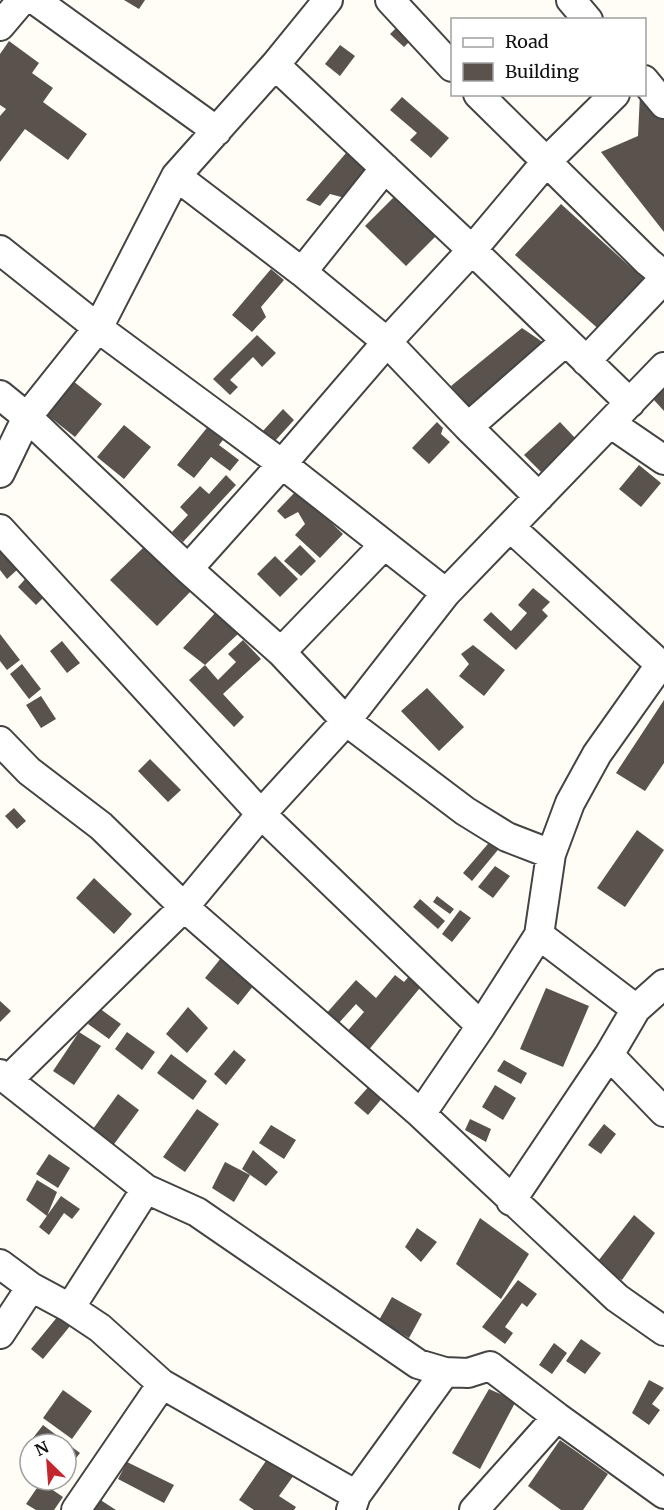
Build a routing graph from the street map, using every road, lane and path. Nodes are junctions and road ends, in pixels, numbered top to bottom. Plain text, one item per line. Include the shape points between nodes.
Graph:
1 (22, 0) edge
2 (390, 0) edge
3 (47, 4) edge
4 (314, 4) edge
5 (0, 26) edge
6 (275, 65) junction
7 (451, 65) edge
8 (646, 81) edge
9 (481, 96) edge
10 (613, 96) edge
11 (664, 104) edge
12 (217, 131) junction
13 (546, 162) junction
14 (385, 168) junction
15 (176, 177) junction
16 (0, 250) edge
17 (472, 250) junction
18 (660, 266) edge
19 (302, 272) junction
20 (99, 328) junction
21 (566, 341) junction
22 (387, 342) junction
23 (586, 361) junction
24 (664, 367) edge
25 (0, 395) edge
26 (630, 403) junction
27 (27, 417) junction
28 (610, 423) junction
29 (468, 427) junction
30 (664, 460) edge
31 (282, 464) junction
32 (0, 473) edge
33 (539, 497) junction
34 (510, 527) junction
35 (0, 529) edge
36 (384, 545) junction
37 (188, 569) junction
38 (446, 593) junction
39 (281, 652) junction
40 (662, 667) edge
41 (346, 721) junction
42 (0, 741) edge
43 (261, 814) junction
44 (551, 854) junction
45 (184, 906) junction
46 (539, 935) junction
47 (664, 984) edge
48 (636, 1009) junction
49 (481, 1026) junction
50 (609, 1055) junction
51 (4, 1077) edge
52 (664, 1113) edge
53 (421, 1114) junction
54 (146, 1189) junction
55 (512, 1201) junction
56 (0, 1264) edge
57 (31, 1287) junction
58 (70, 1308) junction
59 (664, 1331) edge
60 (0, 1334) edge
61 (445, 1372) junction
62 (162, 1384) junction
63 (557, 1417) junction
64 (664, 1494) edge
65 (353, 1503) edge
66 (76, 1510) edge
67 (474, 1510) edge

1 - 5 street
2 - 7 street
3 - 12 street
4 - 6 street
6 - 12 street
6 - 14 street
8 - 11 street
9 - 13 street
10 - 13 street
12 - 15 street
13 - 17 street
13 - 18 street
14 - 17 street
14 - 19 street
15 - 19 street
15 - 20 street
16 - 20 street
17 - 21 street
17 - 22 street
18 - 23 street
19 - 22 street
20 - 27 street
20 - 31 street
21 - 23 street
21 - 29 street
22 - 29 street
22 - 31 street
23 - 26 street
24 - 26 street
25 - 27 street
26 - 28 street
27 - 32 street
27 - 37 street
28 - 30 street
28 - 33 street
29 - 33 street
31 - 36 street
31 - 37 street
33 - 34 street
34 - 38 street
34 - 40 street
35 - 43 street
36 - 38 street
36 - 39 street
37 - 39 street
38 - 41 street
39 - 41 street
40 - 44 street via 597,754 570,803
41 - 43 street
41 - 44 street via 465,811 507,837
42 - 45 street via 29,771 101,826
43 - 45 street
43 - 49 street
44 - 46 street
45 - 51 street
45 - 53 street
46 - 48 street
46 - 49 street
47 - 48 street
48 - 50 street
49 - 53 street
50 - 52 street
50 - 55 street
51 - 54 street
53 - 55 street
54 - 58 street
54 - 61 street via 197,1212 418,1364
55 - 59 street via 617,1298
56 - 57 street
57 - 58 street
57 - 60 street
58 - 62 street via 100,1328
61 - 63 street via 468,1373 490,1365
61 - 65 street
62 - 65 street
62 - 66 street
63 - 64 street
63 - 67 street

